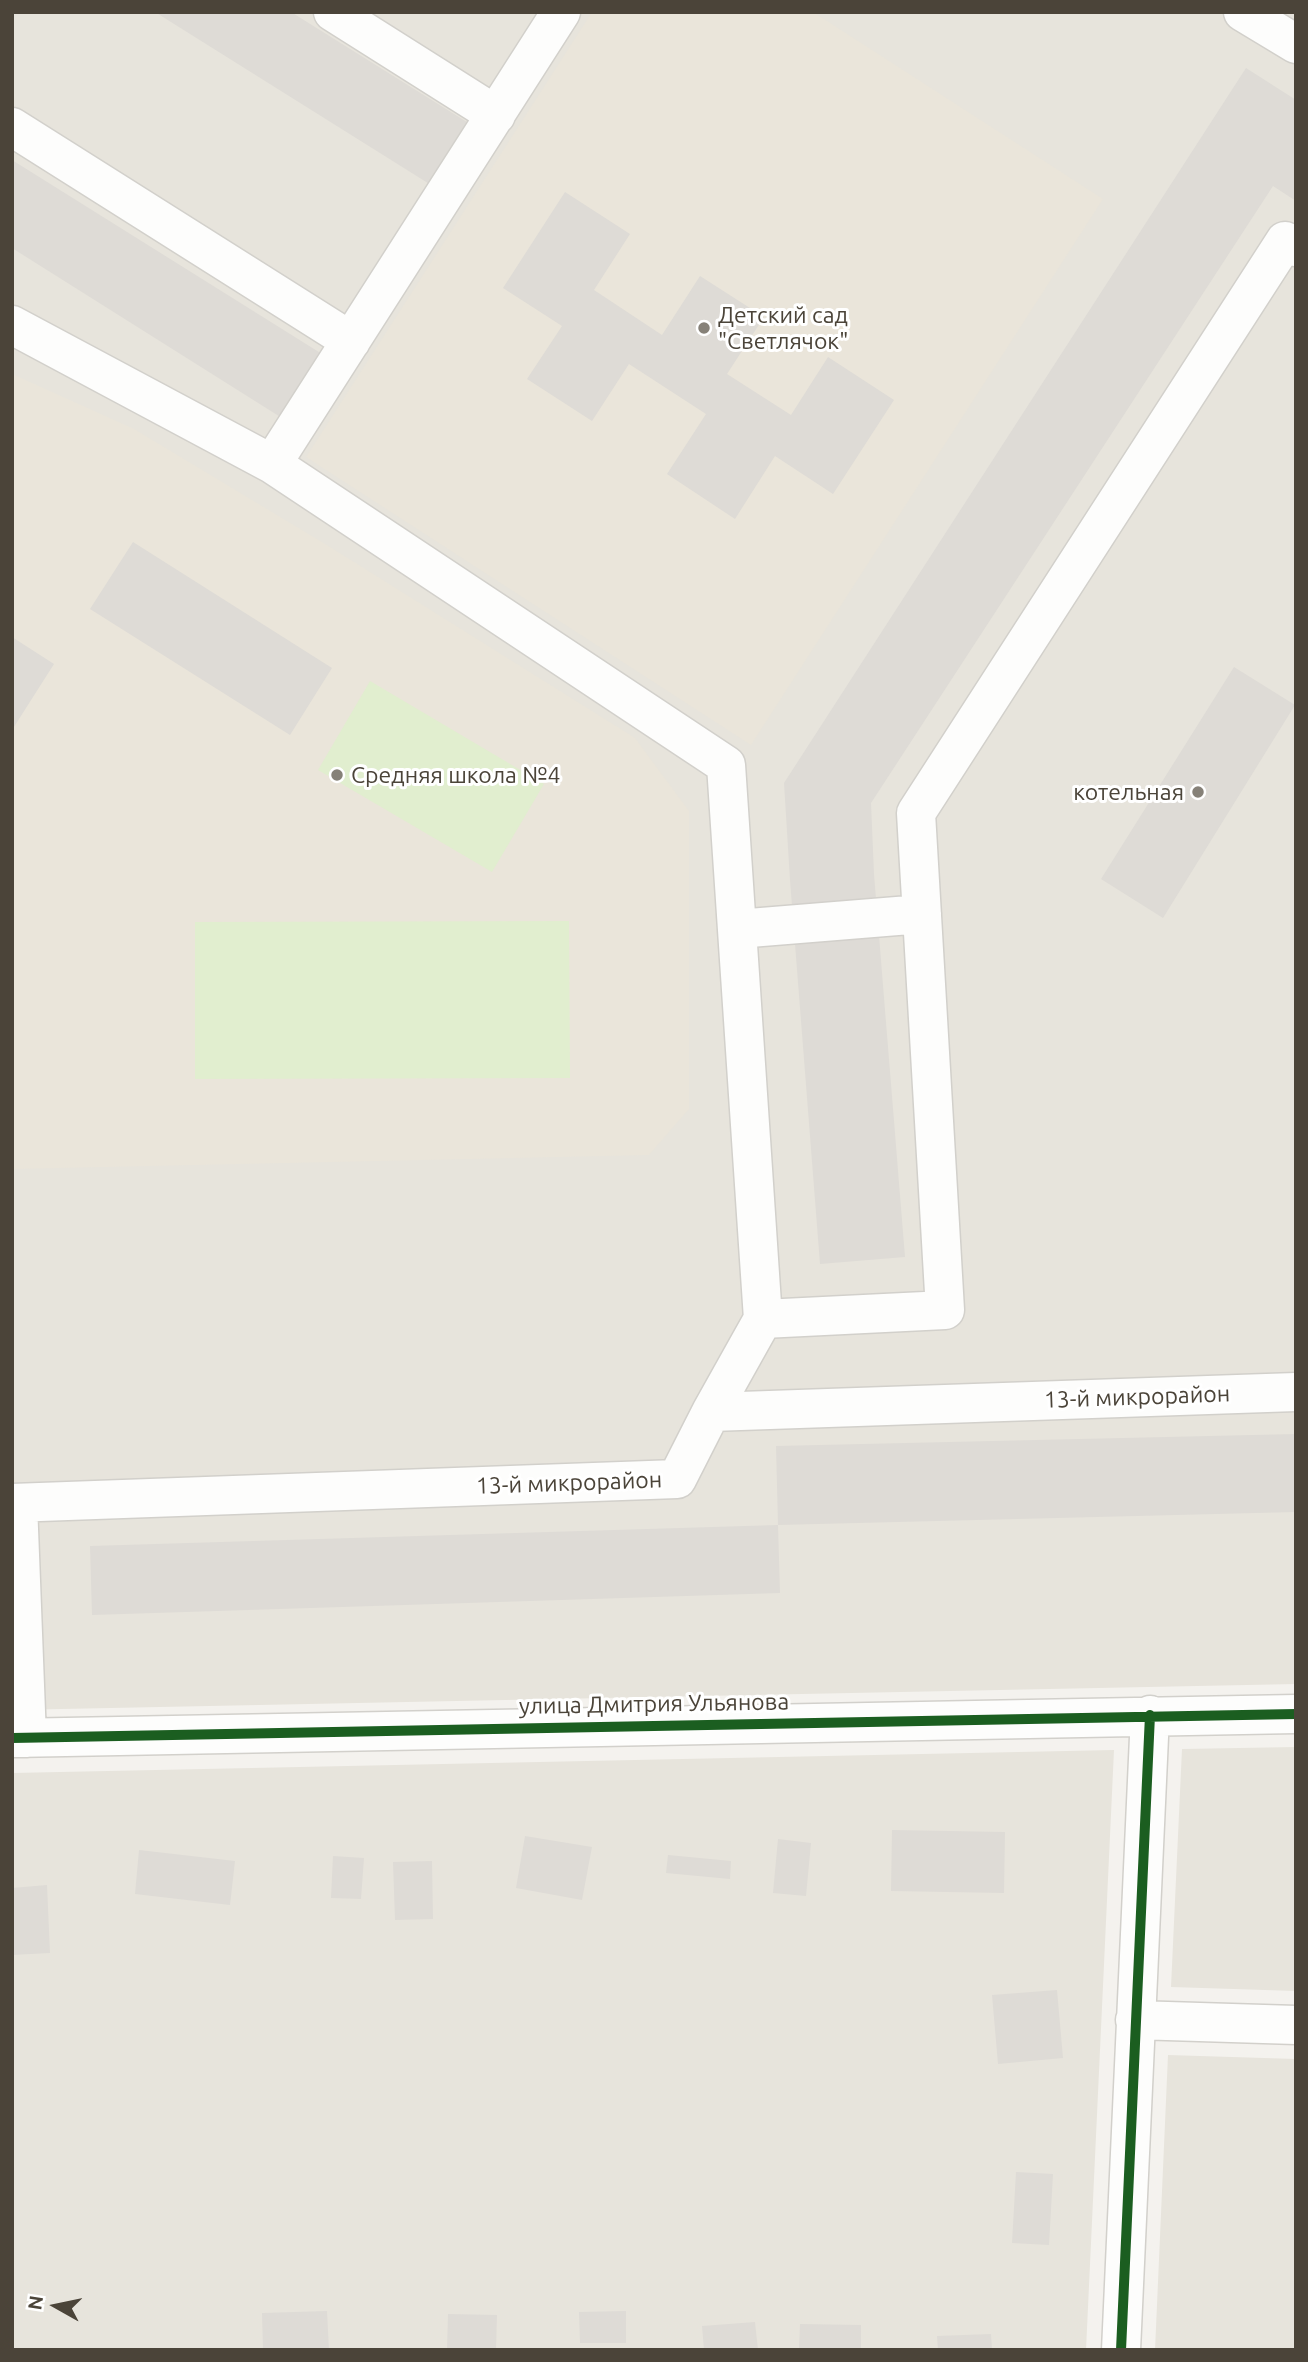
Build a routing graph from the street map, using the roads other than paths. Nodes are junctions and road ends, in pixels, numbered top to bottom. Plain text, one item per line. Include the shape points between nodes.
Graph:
1 (333, 12) edge
2 (1243, 12) edge
3 (558, 13) edge
4 (1296, 44) edge
5 (496, 116) junction
6 (12, 127) edge
7 (1296, 247) edge
8 (12, 325) edge
9 (351, 341) junction
10 (272, 464) junction
11 (922, 914) junction
12 (737, 929) junction
13 (763, 1319) junction
14 (1296, 1392) edge
15 (711, 1412) junction
16 (15, 1503) edge
17 (1296, 1714) edge
18 (1150, 1715) junction
19 (20, 1738) edge
20 (1135, 2020) junction
21 (1296, 2025) edge
22 (1121, 2350) edge

1 - 5 street
2 - 4 street
3 - 5 street
5 - 9 street
6 - 9 street
7 - 11 street via 1285,241 916,813
8 - 10 street
9 - 10 street
10 - 12 street via 726,765
11 - 12 street
11 - 13 street via 945,1310
12 - 13 street
13 - 15 street
14 - 15 street, 13-й микрорайон
15 - 16 street, 13-й микрорайон via 677,1479
16 - 19 street
17 - 18 street, улица Дмитрия Ульянова
18 - 19 street, улица Дмитрия Ульянова
18 - 20 street
20 - 21 street
20 - 22 street

